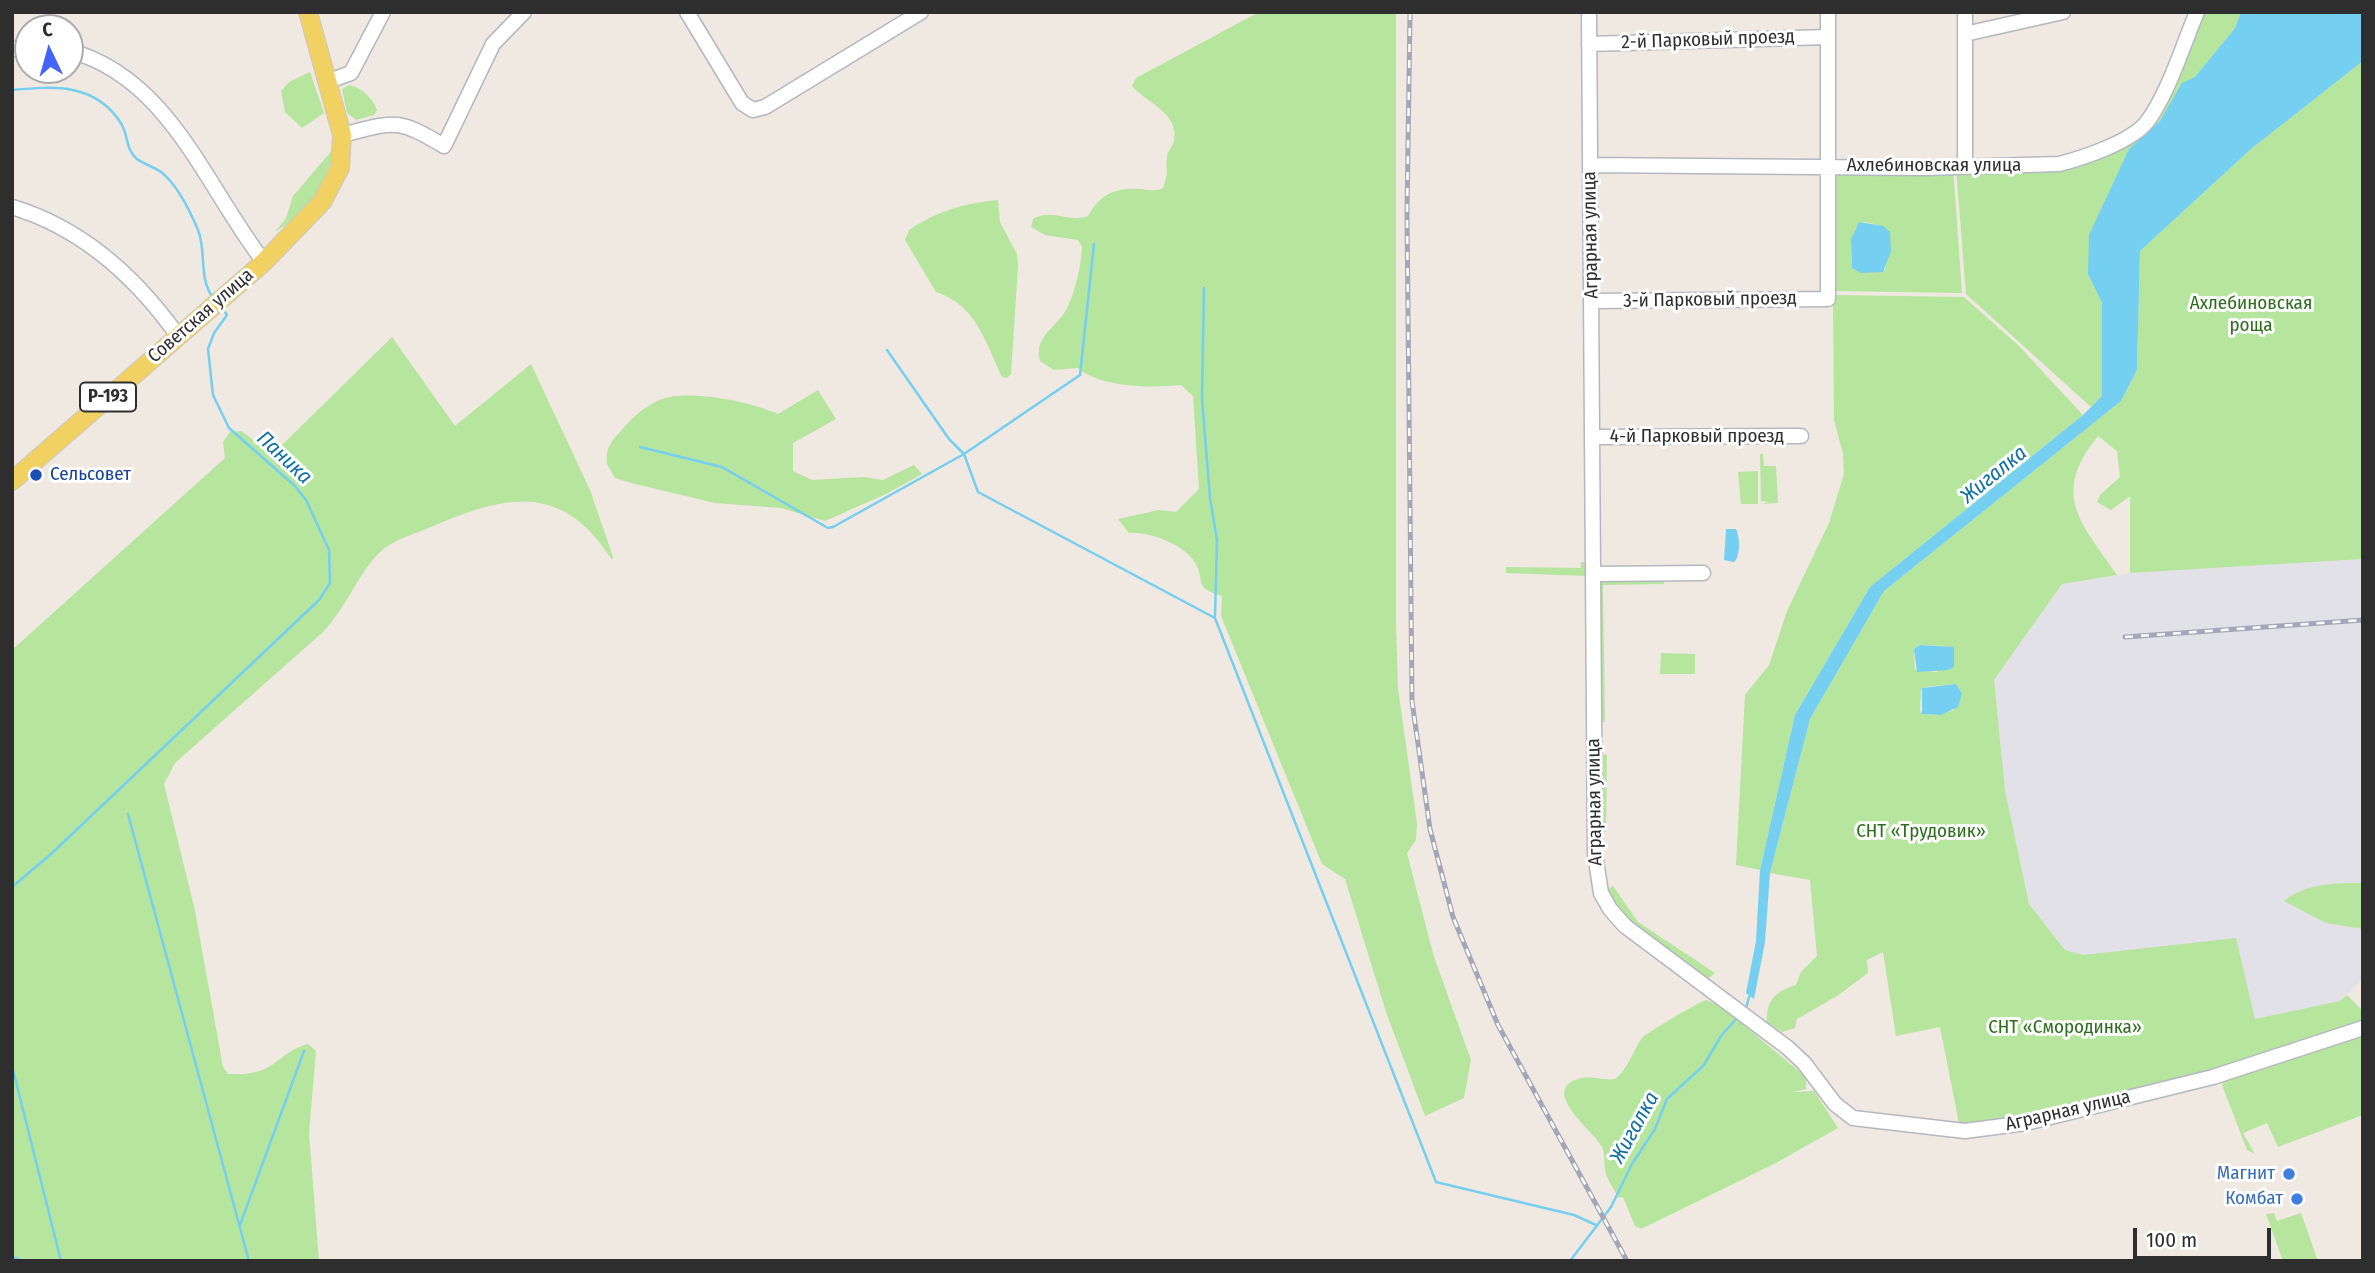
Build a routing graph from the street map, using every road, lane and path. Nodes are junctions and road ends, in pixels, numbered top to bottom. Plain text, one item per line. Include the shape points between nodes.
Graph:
1 (308, 12) edge
2 (383, 12) edge
3 (524, 12) edge
4 (687, 12) edge
5 (921, 12) edge
6 (1589, 12) edge
7 (1828, 12) edge
8 (1965, 12) edge
9 (2063, 12) edge
10 (2197, 12) edge
11 (1965, 34) junction
12 (1828, 37) junction
13 (1589, 44) junction
14 (84, 56) edge
15 (329, 81) junction
16 (342, 135) junction
17 (1590, 165) junction
18 (1829, 166) junction
19 (1965, 167) junction
20 (12, 207) edge
21 (264, 262) junction
22 (1591, 302) junction
23 (178, 336) junction
24 (1801, 436) dead end
25 (1592, 437) junction
26 (12, 481) edge
27 (1703, 573) dead end
28 (1593, 574) junction
29 (2363, 1028) edge

1 - 15 main road, Р-193
2 - 15 street via 351,73
3 - 16 street via 494,44 444,146 395,122
4 - 5 street via 742,103 753,110
6 - 13 street, Аграрная улица
7 - 12 street
8 - 11 street
9 - 11 street
10 - 19 street, Ахлебиновская улица via 2151,115 2137,130 2099,152 2059,164
11 - 19 street
12 - 13 street, 2-й Парковый проезд
12 - 18 street
13 - 17 street, Аграрная улица
14 - 21 street via 104,62 128,80 185,137 237,229
15 - 16 main road, Р-193
16 - 21 main road, Советская улица / Р-193 via 340,168 322,202
17 - 18 street, Ахлебиновская улица
17 - 22 street, Аграрная улица
18 - 19 street, Ахлебиновская улица
18 - 22 street, 3-й Парковый проезд via 1828,299
20 - 23 street via 64,227 113,263 160,310
21 - 23 main road, Советская улица / Р-193
22 - 25 street, Аграрная улица
23 - 26 main road, Советская улица / Р-193
24 - 25 street, 4-й Парковый проезд
25 - 28 street, Аграрная улица
27 - 28 street
28 - 29 street, Аграрная улица via 1595,854 1601,893 1625,926 1804,1063 1835,1104 1853,1118 1965,1131 2026,1123 2213,1077

